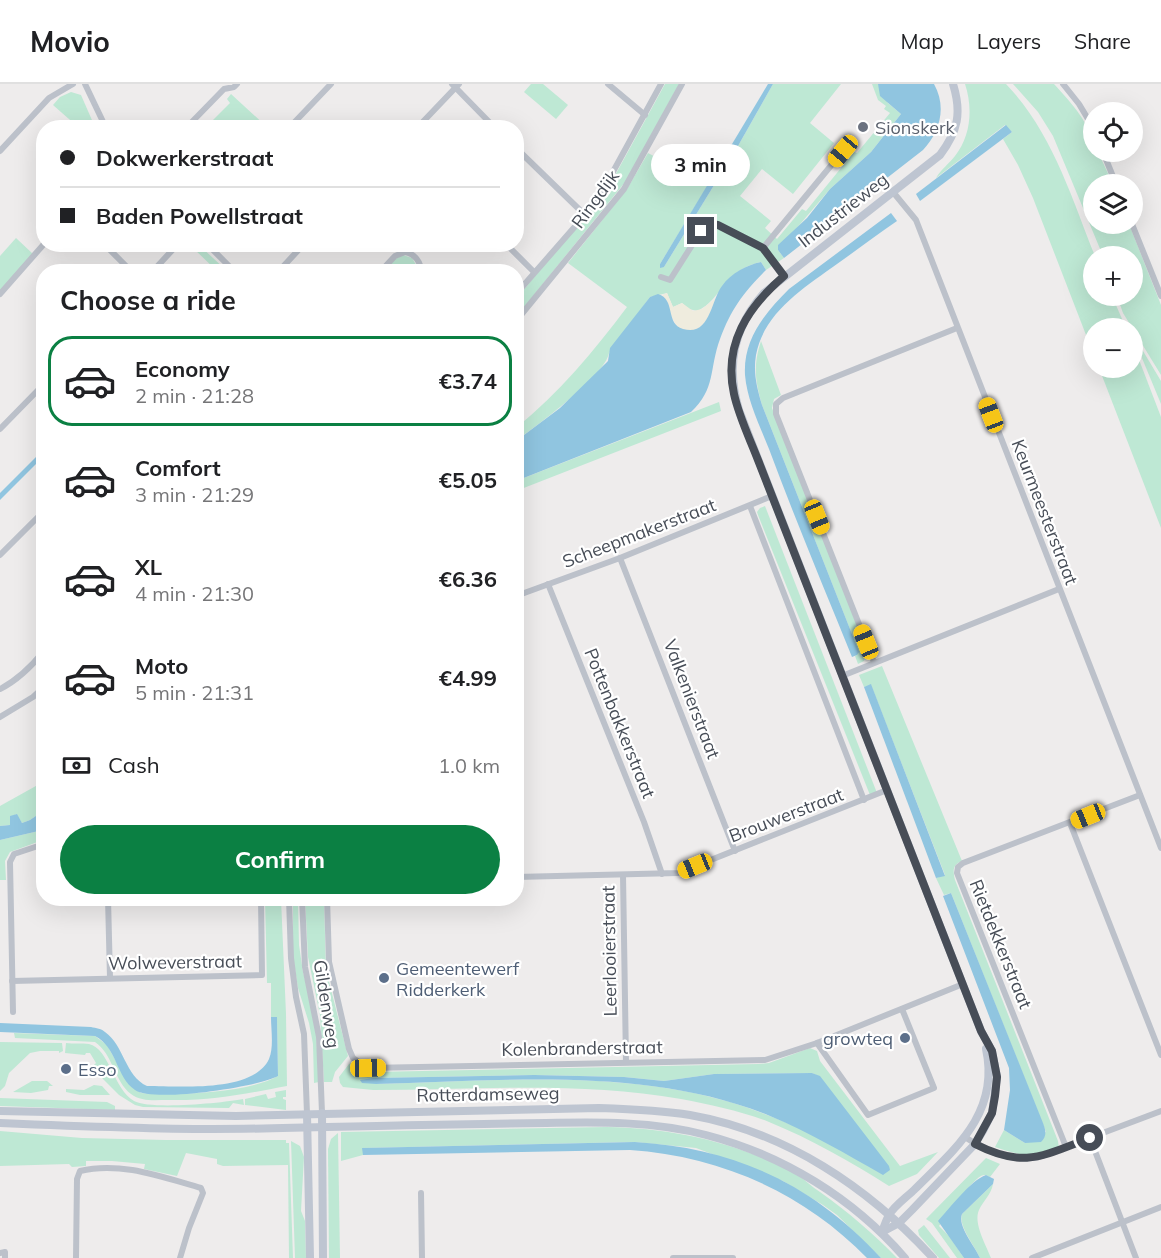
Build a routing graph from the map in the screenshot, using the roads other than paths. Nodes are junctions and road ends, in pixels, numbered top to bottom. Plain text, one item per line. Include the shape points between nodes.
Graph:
1 (73, 84) edge
2 (85, 84) edge
3 (237, 84) edge
4 (331, 84) edge
5 (608, 84) edge
6 (661, 84) edge
7 (682, 84) edge
8 (953, 84) edge
9 (1063, 84) edge
10 (455, 85) edge
11 (1083, 111) edge
12 (645, 115) junction
13 (102, 120) edge
14 (194, 120) edge
15 (297, 120) edge
16 (424, 120) edge
17 (488, 120) edge
18 (0, 151) edge
19 (843, 151) dead end
20 (524, 156) edge
21 (893, 192) junction
22 (585, 215) junction
23 (1136, 234) edge
24 (763, 248) junction
25 (37, 252) edge
26 (112, 252) edge
27 (171, 252) edge
28 (215, 252) edge
29 (297, 252) edge
30 (405, 252) edge
31 (405, 252) edge
32 (514, 252) edge
33 (124, 264) edge
34 (159, 264) edge
35 (227, 264) edge
36 (285, 264) edge
37 (388, 264) edge
38 (420, 264) edge
39 (534, 272) junction
40 (784, 276) junction
41 (661, 277) dead end
42 (524, 284) edge
43 (0, 294) edge
44 (1161, 296) edge
45 (524, 311) edge
46 (957, 328) junction
47 (36, 392) edge
48 (0, 429) edge
49 (772, 496) junction
50 (750, 506) junction
51 (36, 519) edge
52 (0, 555) edge
53 (621, 558) junction
54 (548, 584) junction
55 (1059, 589) junction
56 (524, 593) edge
57 (36, 661) edge
58 (874, 663) junction
59 (842, 675) junction
60 (0, 689) edge
61 (36, 694) edge
62 (0, 717) edge
63 (888, 790) junction
64 (1140, 795) junction
65 (864, 800) junction
66 (1070, 822) junction
67 (36, 847) edge
68 (1161, 848) edge
69 (735, 851) junction
70 (662, 874) junction
71 (623, 875) junction
72 (524, 877) edge
73 (108, 906) edge
74 (261, 906) edge
75 (289, 906) edge
76 (302, 906) edge
77 (327, 906) edge
78 (110, 978) junction
79 (12, 981) junction
80 (963, 984) junction
81 (902, 1009) junction
82 (13, 1012) dead end
83 (981, 1031) junction
84 (817, 1043) junction
85 (1161, 1055) edge
86 (626, 1062) junction
87 (0, 1111) edge
88 (1161, 1111) edge
89 (322, 1113) junction
90 (307, 1114) junction
91 (0, 1123) edge
92 (321, 1127) junction
93 (308, 1128) junction
94 (965, 1137) junction
95 (1090, 1138) junction
96 (975, 1144) junction
97 (1066, 1147) junction
98 (421, 1193) dead end
99 (1161, 1208) edge
100 (889, 1215) junction
101 (899, 1223) junction
102 (1122, 1223) junction
103 (882, 1232) junction
104 (0, 1253) edge
105 (5, 1258) edge
106 (76, 1258) edge
107 (180, 1258) edge
108 (310, 1258) edge
109 (323, 1258) edge
110 (422, 1258) edge
111 (673, 1258) edge
112 (733, 1258) edge
113 (904, 1258) edge
114 (933, 1258) edge
115 (1032, 1258) edge
116 (1136, 1258) edge

1 - 18 street via 49,98
2 - 13 street
3 - 14 street via 224,89
4 - 15 street
5 - 12 street
6 - 12 street
7 - 45 street, Ringdijk via 624,189
8 - 21 main road, Industrieweg via 958,115 950,142 940,155
9 - 11 street
10 - 16 street
10 - 17 street
12 - 22 street
19 - 24 street
20 - 22 street
21 - 40 main road, Industrieweg
21 - 46 street, Keurmeesterstraat via 916,220
22 - 39 street
23 - 44 street
24 - 40 street
24 - 41 street via 711,224 703,228 670,280
25 - 43 street
26 - 33 street
27 - 34 street
28 - 35 street
29 - 36 street
30 - 38 street
31 - 37 street
32 - 39 street
39 - 42 street
40 - 49 main road, Industrieweg via 764,293 746,317 732,363 739,410
46 - 55 street, Keurmeesterstraat
46 - 58 street via 776,404 776,414
47 - 48 street
49 - 50 street, Scheepmakerstraat
49 - 59 main road, Industrieweg
50 - 53 street, Scheepmakerstraat
50 - 65 street
51 - 52 street
53 - 54 street, Scheepmakerstraat
53 - 69 street, Valkenierstraat
54 - 56 street, Scheepmakerstraat
54 - 70 street, Pottenbakkerstraat
55 - 58 street
55 - 64 street, Keurmeesterstraat
57 - 60 street via 14,682
58 - 59 street
59 - 63 main road, Industrieweg
61 - 62 street
63 - 65 street, Brouwerstraat
63 - 80 main road, Industrieweg
64 - 66 street, Rietdekkerstraat
64 - 68 street, Keurmeesterstraat
65 - 69 street, Brouwerstraat
66 - 85 street
66 - 97 street, Rietdekkerstraat via 963,863 957,873
67 - 79 street via 14,854 10,862
69 - 70 street, Brouwerstraat via 678,873
70 - 71 street, Brouwerstraat
71 - 72 street, Brouwerstraat
71 - 86 street, Leerlooierstraat
73 - 78 street
74 - 78 street, Wolweverstraat via 262,975
75 - 90 street, Gildenweg via 291,958 304,1034
76 - 89 street, Gildenweg via 305,967 319,1037
77 - 86 street, Kolenbranderstraat via 329,962 349,1049 353,1058 368,1068
78 - 79 street, Wolweverstraat
79 - 82 street
80 - 81 street, Kolenbranderstraat
80 - 83 main road, Industrieweg
81 - 84 street, Kolenbranderstraat
81 - 84 street via 934,1088 868,1115
83 - 94 main road, Industrieweg via 989,1079 985,1103
83 - 96 main road, Industrieweg via 992,1051 997,1077 992,1113
84 - 86 street, Kolenbranderstraat via 765,1060
87 - 90 main road, Rotterdamseweg via 185,1116
88 - 95 street
89 - 90 main road, Rotterdamseweg
89 - 92 main road
89 - 100 main road, Rotterdamseweg via 599,1108 690,1115 755,1133 820,1163
90 - 93 main road
91 - 93 main road, Rotterdamseweg via 169,1129
92 - 93 main road, Rotterdamseweg
92 - 103 main road, Rotterdamseweg via 591,1122 685,1130 780,1162 850,1205
92 - 109 main road
93 - 108 main road
94 - 96 street
94 - 100 main road, Industrieweg
95 - 97 street
95 - 102 street
96 - 97 street via 1015,1159 1039,1157
96 - 101 main road, Industrieweg
98 - 110 street
99 - 102 street
100 - 101 main road, Rotterdamseweg
100 - 103 main road, Industrieweg
101 - 103 main road, Industrieweg
101 - 114 main road, Rotterdamseweg
102 - 115 street
102 - 116 street
103 - 113 main road, Rotterdamseweg
104 - 105 street via 5,1252
106 - 107 street via 76,1179 80,1171 87,1169 146,1172 201,1188 203,1193
111 - 112 street

